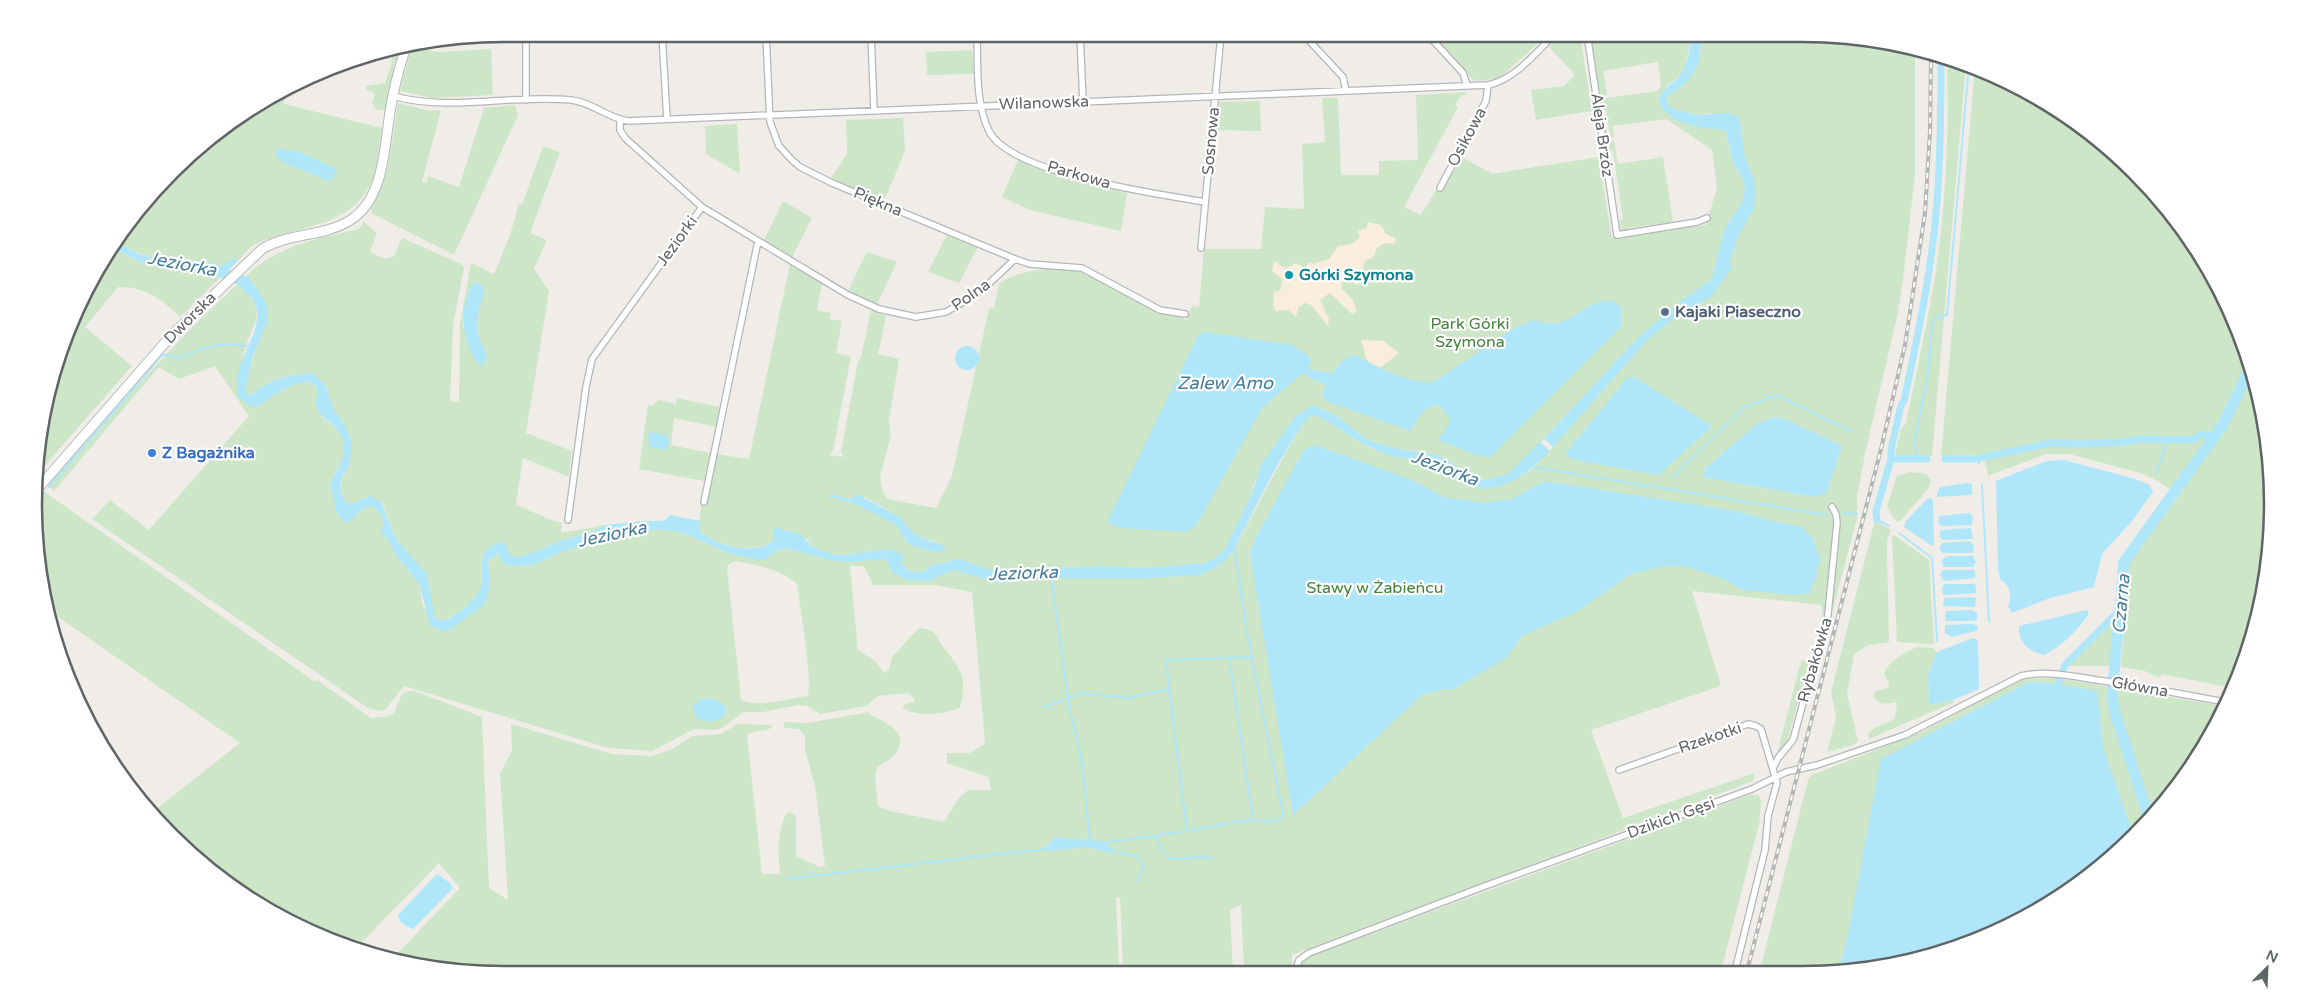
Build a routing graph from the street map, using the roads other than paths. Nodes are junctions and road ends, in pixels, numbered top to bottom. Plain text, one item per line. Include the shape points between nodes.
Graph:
1 (526, 42) edge
2 (662, 42) edge
3 (766, 42) edge
4 (871, 42) edge
5 (977, 42) edge
6 (1080, 42) edge
7 (1219, 42) edge
8 (1310, 42) edge
9 (1434, 42) edge
10 (1546, 42) edge
11 (1588, 42) edge
12 (404, 53) edge
13 (1467, 85) junction
14 (1488, 85) junction
15 (1346, 90) junction
16 (393, 96) junction
17 (1215, 96) junction
18 (526, 100) junction
19 (1083, 102) junction
20 (980, 106) junction
21 (874, 111) junction
22 (770, 115) junction
23 (666, 119) junction
24 (620, 120) junction
25 (1440, 188) dead end
26 (1205, 202) junction
27 (702, 207) junction
28 (1707, 218) dead end
29 (758, 241) junction
30 (1201, 248) dead end
31 (1015, 260) junction
32 (1185, 314) dead end
33 (43, 483) edge
34 (704, 502) dead end
35 (1832, 507) dead end
36 (568, 520) dead end
37 (2054, 674) joint
38 (2220, 701) edge
39 (1773, 768) junction
40 (1620, 770) dead end
41 (1775, 776) junction
42 (1297, 966) edge
43 (1736, 966) edge

1 - 18 street
2 - 23 street
3 - 22 street, Piękna
4 - 21 street
5 - 20 street, Parkowa
6 - 19 street
7 - 17 street, Sosnowa
8 - 15 street via 1343,77
9 - 13 street via 1462,73
10 - 14 street via 1503,81
11 - 28 street, Aleja Brzóz via 1616,236
12 - 16 street, Dworska
13 - 14 street, Wilanowska
13 - 15 street, Wilanowska
14 - 25 street, Osikowa via 1486,101
15 - 17 street, Wilanowska
16 - 18 street via 436,104
16 - 33 street, Dworska via 378,178 362,210 342,224 269,245 251,260 152,357
17 - 19 street, Wilanowska
17 - 26 street, Sosnowa
18 - 24 street via 580,102
19 - 20 street, Wilanowska
20 - 21 street, Wilanowska
20 - 26 street, Parkowa via 996,142 1024,158 1070,175
21 - 22 street, Wilanowska
22 - 23 street, Wilanowska
22 - 31 street, Piękna via 779,146 800,167
23 - 24 street, Wilanowska
24 - 27 street, Jeziorki via 620,130 626,138
26 - 30 street, Sosnowa
27 - 29 street, Polna
27 - 36 street, Jeziorki via 592,359
29 - 31 street, Polna via 870,306 916,317 946,312 961,305
29 - 34 street
31 - 32 street via 1082,268 1160,310
35 - 39 street, Rybakówka via 1837,523 1827,624 1793,740
37 - 38 street, Główna
37 - 41 street, Dzikich Gęsi via 2021,676 1905,735 1851,755
39 - 40 street, Rzekotki via 1761,729 1748,724
39 - 41 street
41 - 42 street, Dzikich Gęsi via 1752,789 1309,953 1299,960
41 - 43 street via 1777,783 1768,816 1765,850

